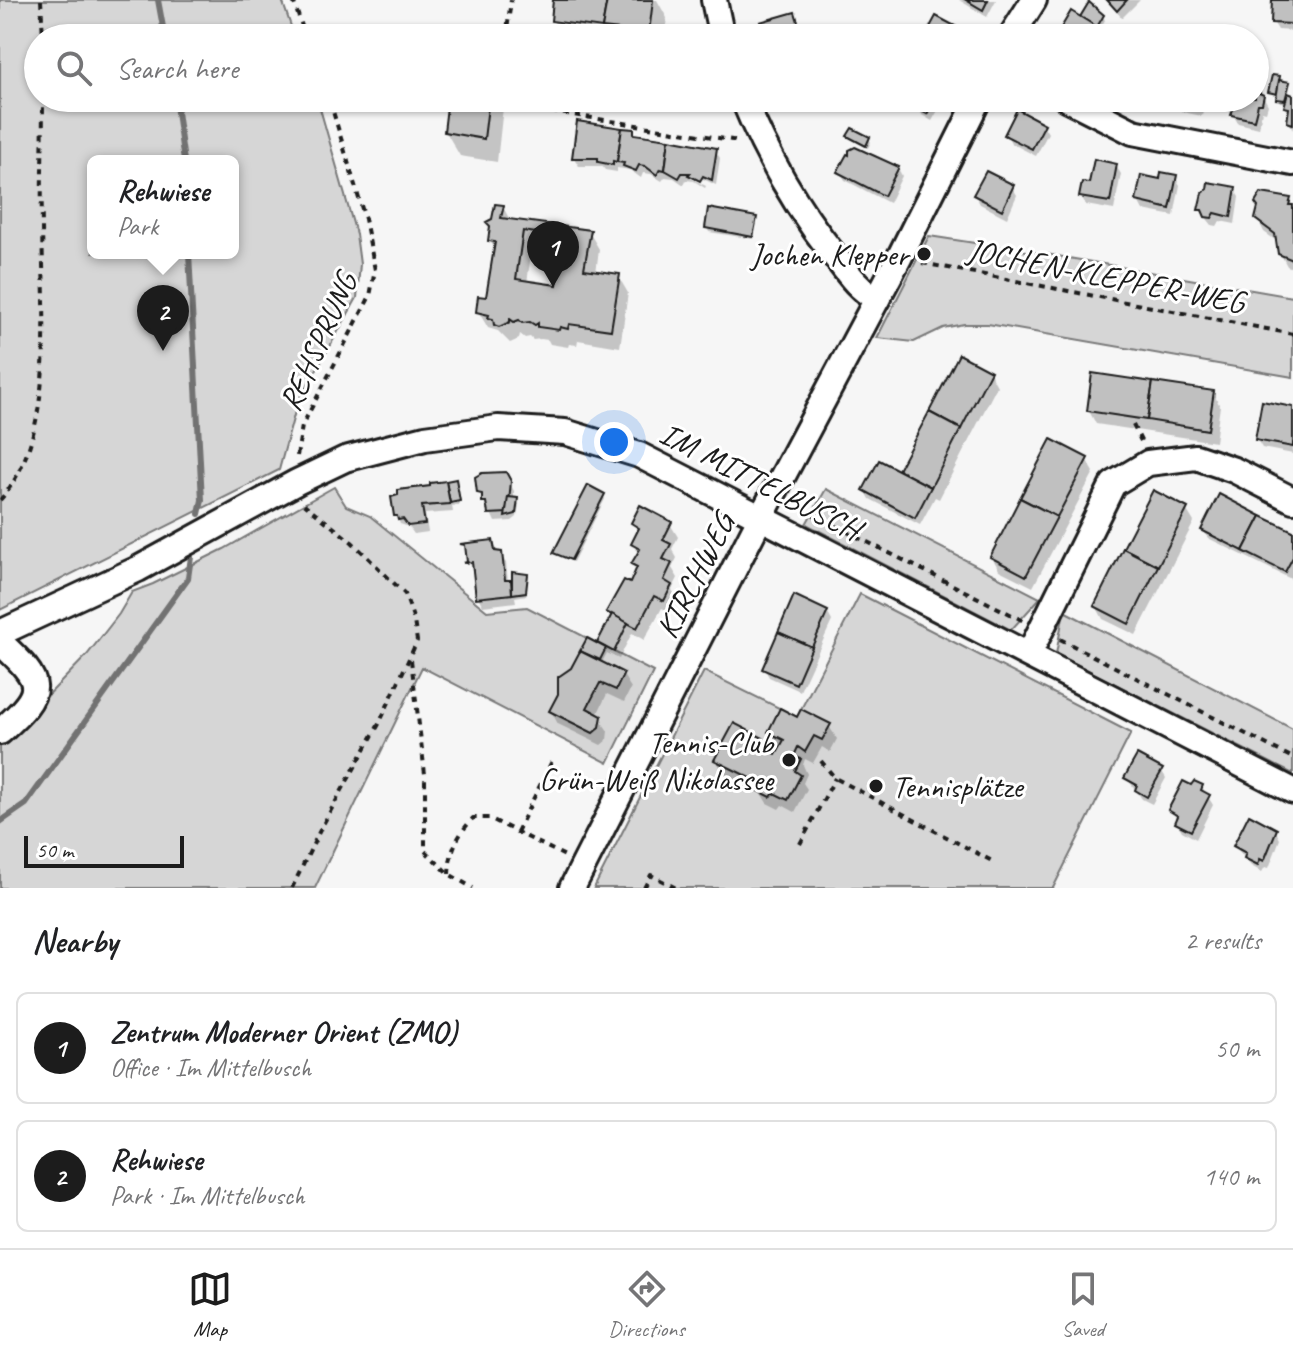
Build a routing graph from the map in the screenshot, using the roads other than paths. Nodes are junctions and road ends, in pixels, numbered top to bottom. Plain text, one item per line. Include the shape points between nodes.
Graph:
1 (714, 0) edge
2 (1034, 0) edge
3 (719, 24) edge
4 (1019, 24) edge
5 (750, 112) edge
6 (972, 112) edge
7 (1094, 112) edge
8 (1293, 163) edge
9 (877, 299) junction
10 (1293, 500) edge
11 (761, 519) junction
12 (0, 633) edge
13 (0, 642) edge
14 (1029, 654) junction
15 (0, 732) edge
16 (1293, 791) edge
17 (572, 888) edge

1 - 3 street
2 - 4 street
5 - 9 street via 782,181 815,231 862,291
6 - 9 street, KIRCHWEG
7 - 8 street via 1133,132
9 - 11 street, KIRCHWEG
10 - 14 street via 1196,457 1148,463 1113,484
11 - 12 street, IM MITTELBUSCH via 639,455 565,432 498,428 425,438 345,459 138,569
11 - 14 street, IM MITTELBUSCH
11 - 17 street, KIRCHWEG
13 - 15 street via 35,681 33,696
14 - 16 street, IM MITTELBUSCH

